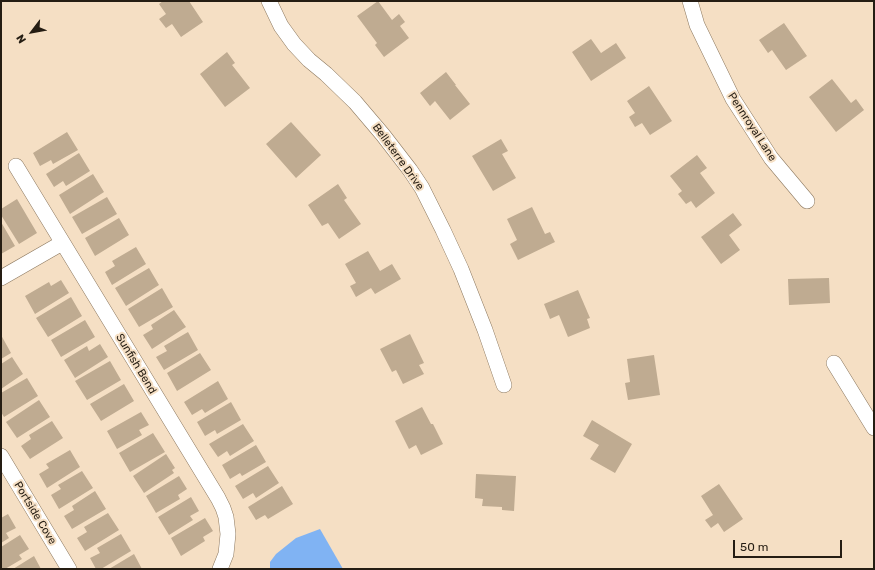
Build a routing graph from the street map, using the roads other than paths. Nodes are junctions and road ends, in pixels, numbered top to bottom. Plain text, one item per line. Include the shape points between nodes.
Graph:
1 (269, 1) edge
2 (690, 1) edge
3 (16, 166) dead end
4 (807, 202) dead end
5 (62, 243) junction
6 (1, 278) edge
7 (834, 363) dead end
8 (504, 385) dead end
9 (874, 428) edge
10 (1, 456) edge
11 (69, 569) edge
12 (220, 569) edge

1 - 8 street, Belleterre Drive via 281,26 294,44 360,108 422,188 461,269
2 - 4 street, Pennroyal Lane via 697,25 732,100 771,158
3 - 5 street, Sunfish Bend
5 - 6 street
5 - 12 street, Sunfish Bend via 223,508 228,534 226,554
7 - 9 street
10 - 11 street, Portside Cove

